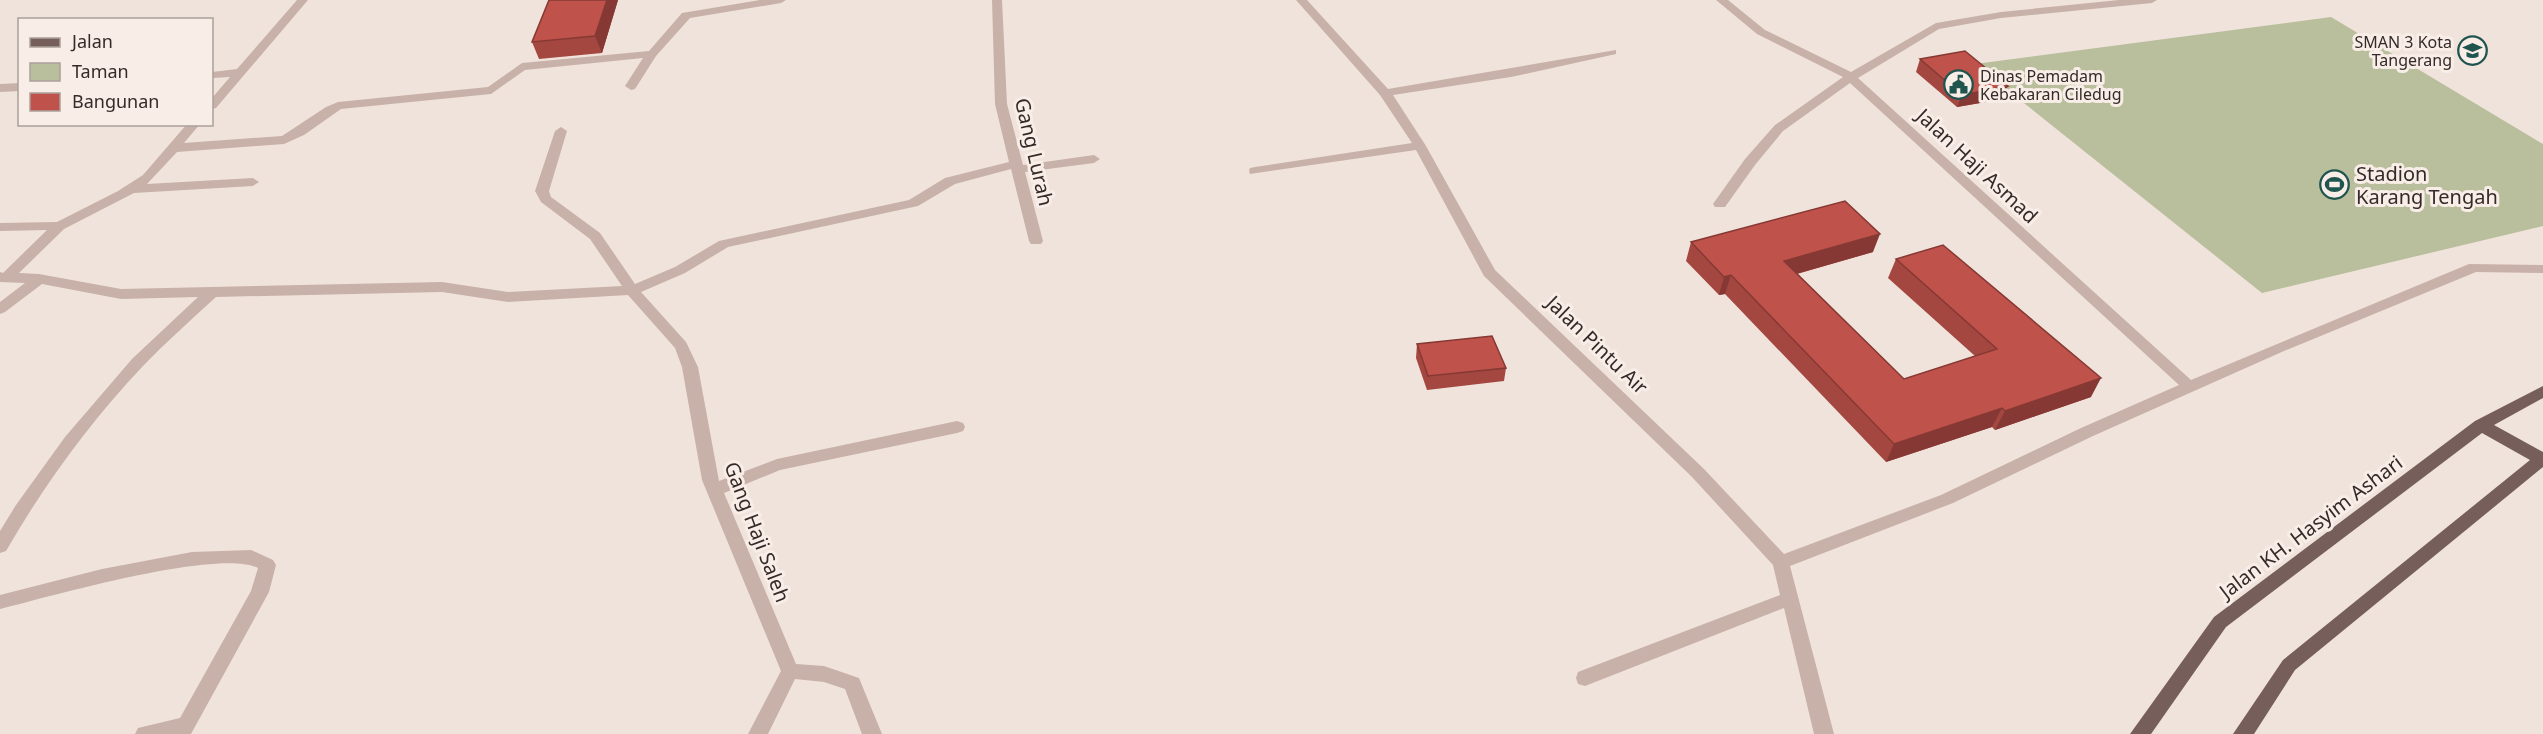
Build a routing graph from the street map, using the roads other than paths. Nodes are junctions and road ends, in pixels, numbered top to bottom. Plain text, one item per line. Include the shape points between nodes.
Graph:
1 (303, 0) edge
2 (781, 0) edge
3 (997, 0) edge
4 (1301, 0) edge
5 (1721, 0) edge
6 (2152, 0) edge
7 (2094, 3) edge
8 (1612, 52) dead end
9 (652, 54) junction
10 (241, 72) junction
11 (213, 75) edge
12 (1851, 76) junction
13 (631, 86) dead end
14 (18, 87) edge
15 (0, 88) edge
16 (1385, 93) junction
17 (213, 104) edge
18 (192, 126) edge
19 (561, 131) dead end
20 (1420, 146) junction
21 (174, 147) junction
22 (1094, 159) dead end
23 (1018, 167) junction
24 (1255, 171) dead end
25 (253, 182) dead end
26 (133, 189) junction
27 (1720, 204) dead end
28 (59, 226) junction
29 (0, 227) edge
30 (1036, 241) dead end
31 (2543, 269) edge
32 (3, 277) edge
33 (39, 279) junction
34 (632, 290) junction
35 (212, 292) junction
36 (0, 309) edge
37 (2189, 386) junction
38 (2543, 391) edge
39 (2481, 425) junction
40 (957, 427) dead end
41 (2542, 458) edge
42 (714, 490) junction
43 (0, 546) edge
44 (1781, 562) junction
45 (1791, 598) junction
46 (0, 602) edge
47 (790, 671) junction
48 (1585, 678) dead end
49 (183, 730) edge
50 (145, 734) edge
51 (758, 734) edge
52 (872, 734) edge
53 (1824, 734) edge
54 (2140, 734) edge
55 (2243, 734) edge

1 - 10 street
2 - 9 street via 686,15
3 - 23 street, Gang Lurah via 1001,104
4 - 16 street, Jalan Pintu Air
5 - 12 street, Jalan Haji Asmad via 1761,33
6 - 7 street
7 - 12 street via 1936,26
8 - 16 street
9 - 13 street
9 - 21 street via 522,66 491,90 338,106 326,111 300,135 284,140
10 - 11 street
10 - 17 street
12 - 27 street via 1779,129
12 - 37 street, Jalan Haji Asmad
14 - 15 street
16 - 20 street, Jalan Pintu Air
18 - 21 street
19 - 34 street, Gang Haji Saleh via 542,191 546,199 595,236
20 - 24 street
20 - 44 street, Jalan Pintu Air via 1489,273 1698,473
21 - 26 street via 148,178
22 - 23 street
23 - 30 street, Gang Lurah
23 - 34 street via 950,181 914,203 724,244 680,270
25 - 26 street
26 - 28 street
28 - 29 street
28 - 32 street
31 - 37 street via 2474,267
32 - 33 street
33 - 35 street via 121,294
33 - 36 street
34 - 35 street via 508,297 442,287
34 - 42 street, Gang Haji Saleh via 681,346 690,367
35 - 43 street via 137,363 71,441 22,508
37 - 44 street via 1947,499
38 - 39 main road, Jalan KH. Hasyim Ashari
39 - 41 main road
39 - 54 main road, Jalan KH. Hasyim Ashari via 2220,622
40 - 42 street via 777,465
41 - 55 main road via 2289,665
42 - 47 street, Gang Haji Saleh
44 - 45 street, Jalan Pintu Air
45 - 48 street
45 - 53 street, Jalan Pintu Air
46 - 49 street via 102,576 192,559 251,557 267,565 260,592
47 - 51 street
47 - 52 street via 824,674 852,684
49 - 50 street

